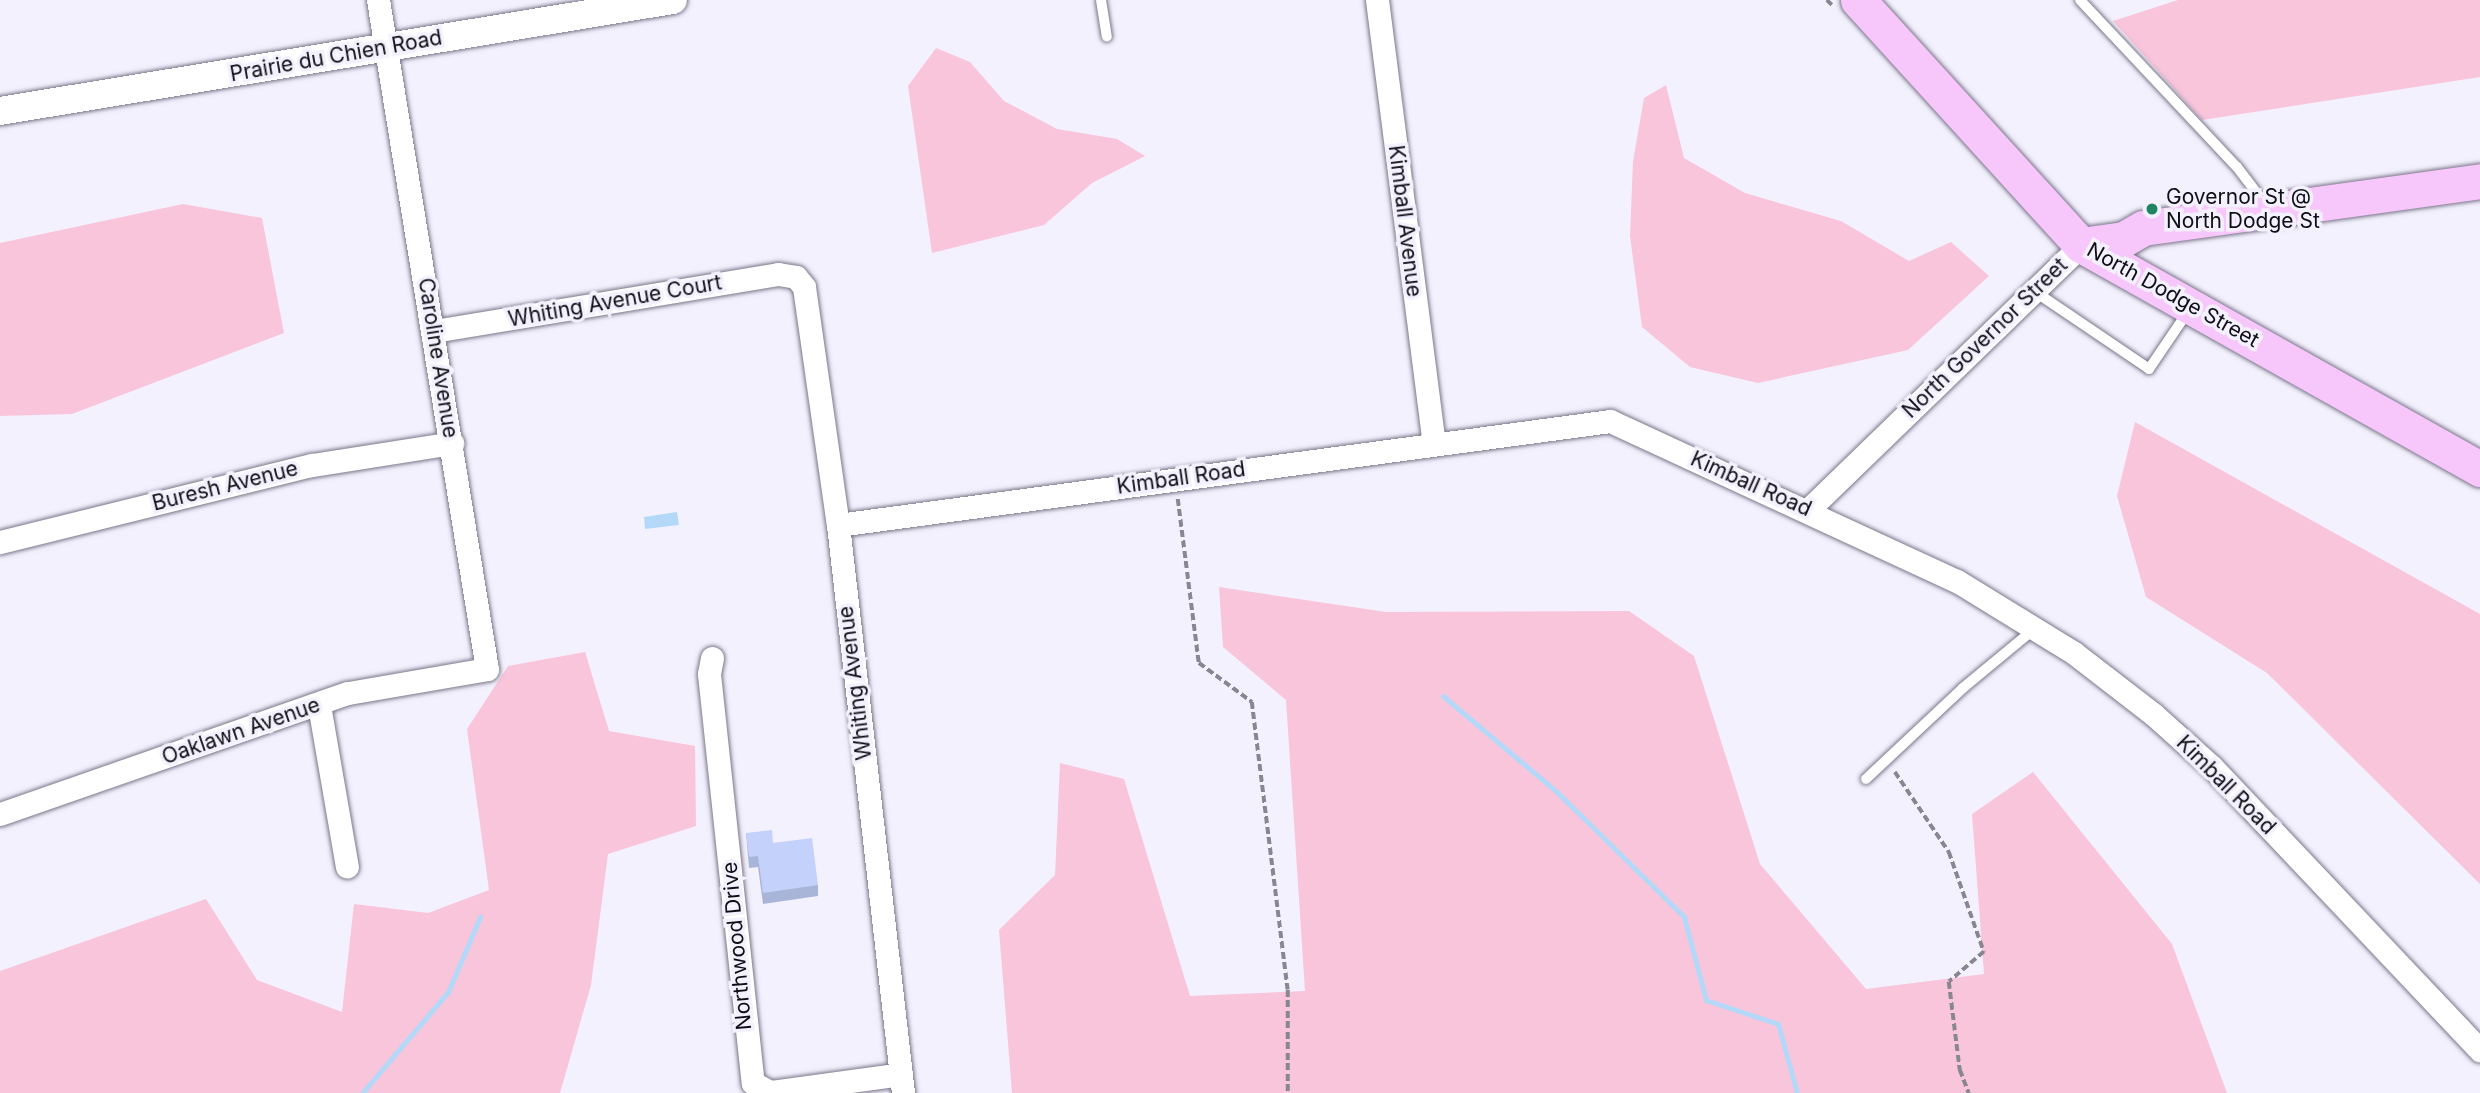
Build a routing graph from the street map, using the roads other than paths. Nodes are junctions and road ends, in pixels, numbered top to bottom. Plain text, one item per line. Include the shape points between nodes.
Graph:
1 (378, 0) edge
2 (673, 0) edge
3 (1101, 0) edge
4 (1377, 0) edge
5 (1857, 0) edge
6 (2080, 0) edge
7 (642, 2) edge
8 (1107, 37) dead end
9 (386, 48) junction
10 (0, 111) edge
11 (2480, 181) edge
12 (2269, 210) junction
13 (2053, 212) junction
14 (2143, 228) junction
15 (2081, 245) junction
16 (796, 277) joint
17 (2150, 283) junction
18 (2034, 291) junction
19 (2192, 306) junction
20 (434, 331) junction
21 (1434, 442) junction
22 (453, 443) junction
23 (2480, 470) edge
24 (1808, 510) junction
25 (838, 525) junction
26 (0, 542) edge
27 (2036, 627) junction
28 (712, 658) dead end
29 (487, 669) joint
30 (319, 705) junction
31 (1866, 779) dead end
32 (0, 814) edge
33 (347, 867) dead end
34 (2480, 1050) edge
35 (902, 1084) edge

1 - 9 street, Caroline Avenue
2 - 7 street, Prairie du Chien Road
3 - 8 lane
4 - 21 street, Kimball Avenue
5 - 13 main road, North Dodge Street
6 - 12 lane via 2237,167
7 - 9 street, Prairie du Chien Road
9 - 10 street, Prairie du Chien Road
9 - 20 street, Caroline Avenue
11 - 12 main road, North Governor Street
12 - 14 main road, North Governor Street
13 - 14 main road
13 - 15 main road, North Dodge Street
14 - 15 main road, North Governor Street via 2124,239
14 - 17 main road via 2137,256
15 - 17 main road, North Dodge Street
15 - 18 street, North Governor Street
16 - 20 street, Whiting Avenue Court via 778,274
16 - 25 street, Whiting Avenue via 804,287
17 - 19 main road, North Dodge Street
18 - 19 lane via 2149,369
18 - 24 street, North Governor Street
19 - 23 main road, North Dodge Street
20 - 22 street, Caroline Avenue
21 - 24 street, Kimball Road via 1610,421
21 - 25 street, Kimball Road
22 - 26 street, Buresh Avenue via 312,465
22 - 29 street, Caroline Avenue
24 - 27 street, Kimball Road via 1957,581
25 - 35 street, Whiting Avenue
27 - 31 lane
27 - 34 street, Kimball Road via 2153,714 2212,767
28 - 35 street, Northwood Drive via 709,674 753,1083 770,1092
29 - 30 street, Oaklawn Avenue via 380,685
30 - 32 street, Oaklawn Avenue
30 - 33 street

